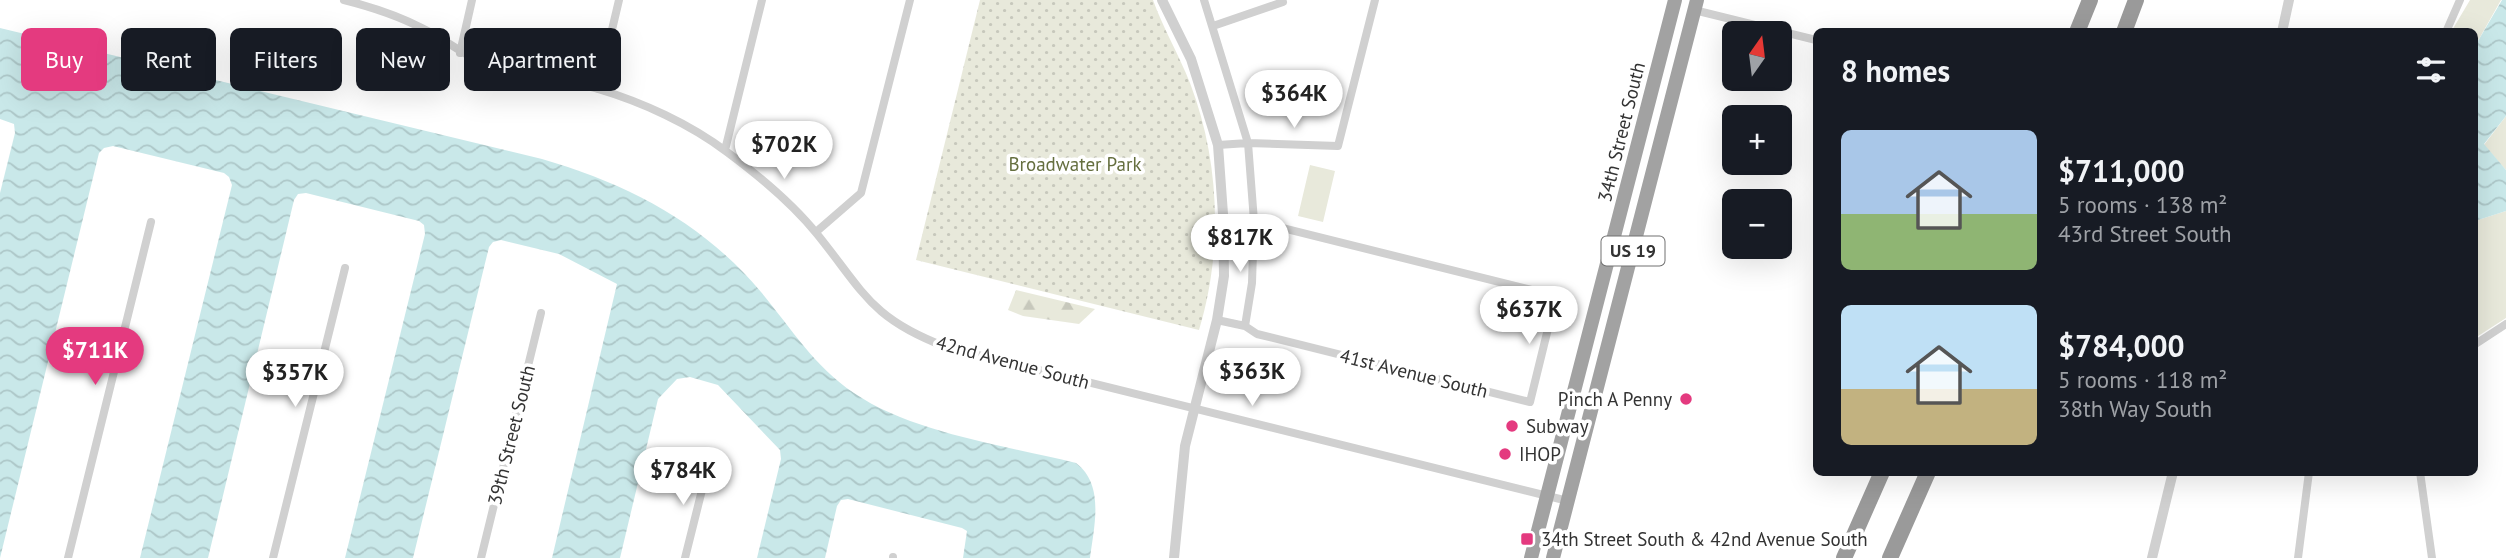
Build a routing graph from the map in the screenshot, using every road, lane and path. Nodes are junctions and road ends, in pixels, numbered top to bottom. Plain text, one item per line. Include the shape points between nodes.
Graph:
1 (346, 0) edge
2 (472, 0) edge
3 (619, 0) edge
4 (762, 0) edge
5 (910, 0) edge
6 (1162, 0) edge
7 (1204, 0) edge
8 (1375, 0) edge
9 (1675, 0) edge
10 (2090, 0) edge
11 (2136, 0) edge
12 (2289, 0) edge
13 (2460, 0) edge
14 (1283, 2) dead end
15 (1695, 5) edge
16 (1213, 26) junction
17 (612, 28) edge
18 (2079, 28) edge
19 (2126, 28) edge
20 (2283, 28) edge
21 (2448, 28) edge
22 (1813, 39) edge
23 (460, 53) junction
24 (464, 55) edge
25 (1656, 72) junction
26 (603, 91) edge
27 (1248, 143) junction
28 (1218, 145) junction
29 (1637, 146) junction
30 (725, 150) junction
31 (1658, 151) junction
32 (1254, 221) junction
33 (151, 222) dead end
34 (816, 232) junction
35 (1638, 233) junction
36 (345, 268) dead end
37 (541, 313) dead end
38 (1217, 320) junction
39 (2506, 325) edge
40 (1245, 326) junction
41 (2478, 342) edge
42 (1194, 409) junction
43 (709, 462) dead end
44 (1880, 476) edge
45 (1926, 476) edge
46 (2172, 476) edge
47 (2308, 476) edge
48 (2421, 476) edge
49 (1547, 496) junction
50 (1568, 501) junction
51 (68, 558) edge
52 (274, 558) edge
53 (481, 558) edge
54 (685, 558) edge
55 (1174, 558) edge
56 (1531, 558) edge
57 (1553, 558) edge
58 (1844, 558) edge
59 (1890, 558) edge
60 (2152, 558) edge
61 (2298, 558) edge
62 (2431, 558) edge

1 - 23 street, 42nd Avenue South via 426,30
2 - 23 street
3 - 17 street
4 - 30 street
5 - 34 street via 861,193
6 - 28 street via 1191,59
7 - 16 street
8 - 27 street via 1338,146
9 - 25 highway, 34th Street South / US 19
10 - 18 highway
11 - 19 highway
12 - 20 street
13 - 21 street
14 - 16 street
15 - 22 street
15 - 31 highway, US 19
16 - 27 street
23 - 24 street, 42nd Avenue South
25 - 29 highway, 34th Street South / US 19
25 - 31 highway via 1659,99 1651,132
26 - 30 street, 42nd Avenue South via 644,106
27 - 28 street
27 - 32 street
28 - 38 street via 1224,276
29 - 35 highway via 1643,161 1632,207
29 - 49 highway, 34th Street South / US 19
30 - 34 street, 42nd Avenue South
31 - 35 highway, US 19
32 - 40 street
32 - 40 street, 41st Avenue South via 1556,296 1530,402 1257,334
33 - 51 street
34 - 42 street, 42nd Avenue South via 864,298 914,334 946,347
35 - 50 highway, US 19
36 - 52 street
37 - 53 street, 39th Street South
38 - 40 street, 41st Avenue South
38 - 42 street
39 - 41 street
42 - 49 street, 42nd Avenue South
42 - 55 street via 1180,480
43 - 54 street
44 - 58 highway
45 - 59 highway
46 - 60 street
47 - 61 street
48 - 62 street
49 - 50 street, 42nd Avenue South
49 - 56 highway, 34th Street South / US 19
50 - 57 highway, US 19

